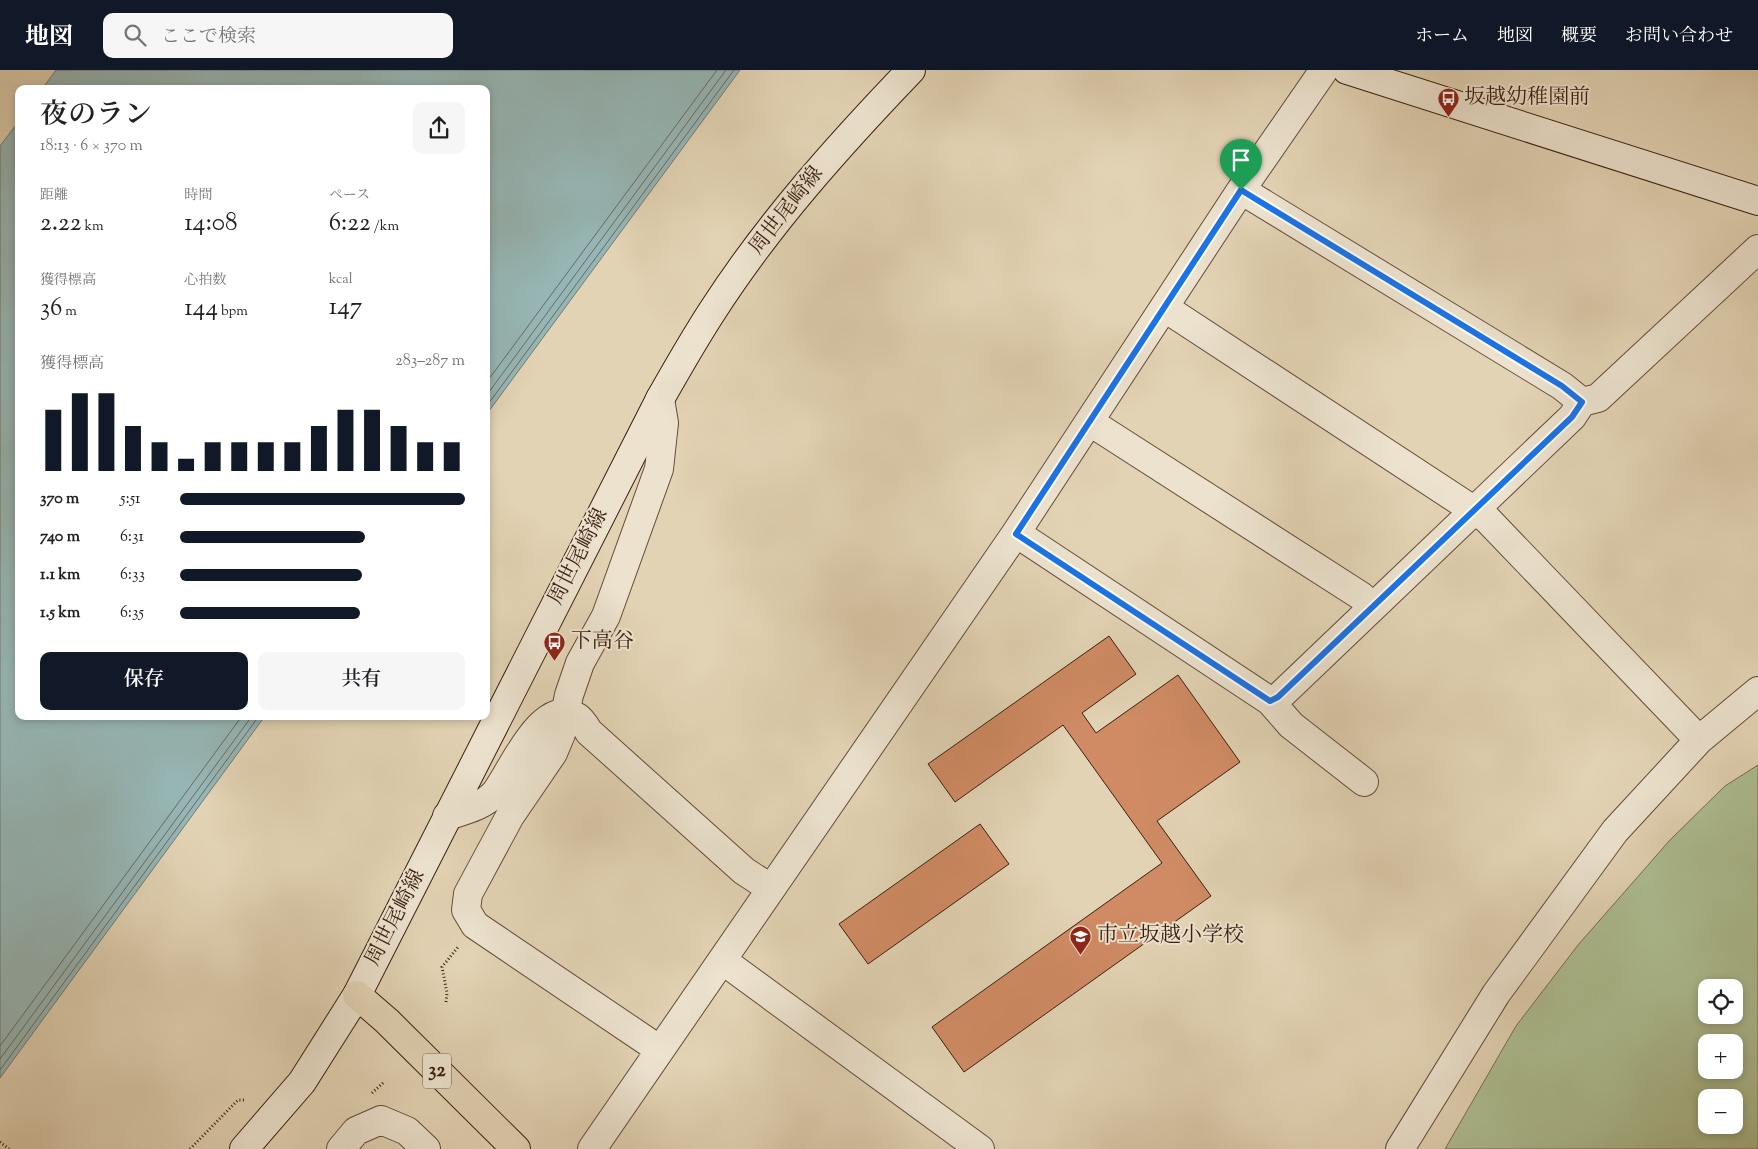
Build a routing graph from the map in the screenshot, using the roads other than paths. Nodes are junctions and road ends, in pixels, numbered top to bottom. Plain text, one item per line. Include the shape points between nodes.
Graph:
1 (911, 70) edge
2 (1324, 70) edge
3 (1347, 70) edge
4 (1241, 190) junction
5 (1758, 201) edge
6 (1758, 249) edge
7 (1165, 308) junction
8 (660, 398) junction
9 (1582, 402) junction
10 (1090, 422) junction
11 (1473, 510) junction
12 (1016, 534) junction
13 (1371, 606) junction
14 (1758, 691) edge
15 (1270, 701) junction
16 (565, 713) junction
17 (1699, 740) junction
18 (1364, 782) dead end
19 (447, 816) junction
20 (770, 888) junction
21 (722, 960) junction
22 (358, 995) junction
23 (660, 1050) junction
24 (244, 1149) edge
25 (341, 1149) edge
26 (426, 1149) edge
27 (516, 1149) edge
28 (592, 1149) edge
29 (980, 1149) edge
30 (1400, 1149) edge

1 - 8 street, 周世尾崎線 via 846,138 762,242 714,309
2 - 4 street
3 - 5 street
4 - 7 street
4 - 9 street via 1562,386
6 - 9 street via 1598,398
7 - 10 street
7 - 11 street
8 - 16 street via 664,423 659,469 606,616 580,663
8 - 19 street, 周世尾崎線
9 - 11 street via 1572,417
10 - 12 street
10 - 13 street via 1361,596
11 - 13 street
11 - 17 street via 1487,519
12 - 15 street
12 - 20 street
13 - 15 street via 1278,697
14 - 17 street
15 - 18 street via 1291,725
16 - 19 street via 547,718 518,753 494,794 477,805
16 - 20 street via 578,717 590,732 744,871
16 - 23 street via 553,754 510,816 468,894 466,910 475,925
17 - 30 street via 1609,838 1496,994
19 - 22 street, 周世尾崎線
20 - 21 street
21 - 23 street
21 - 29 street
22 - 24 street, 周世尾崎線 via 302,1082
22 - 27 main road, 32
23 - 28 street
25 - 26 street via 356,1131 381,1120 407,1131

